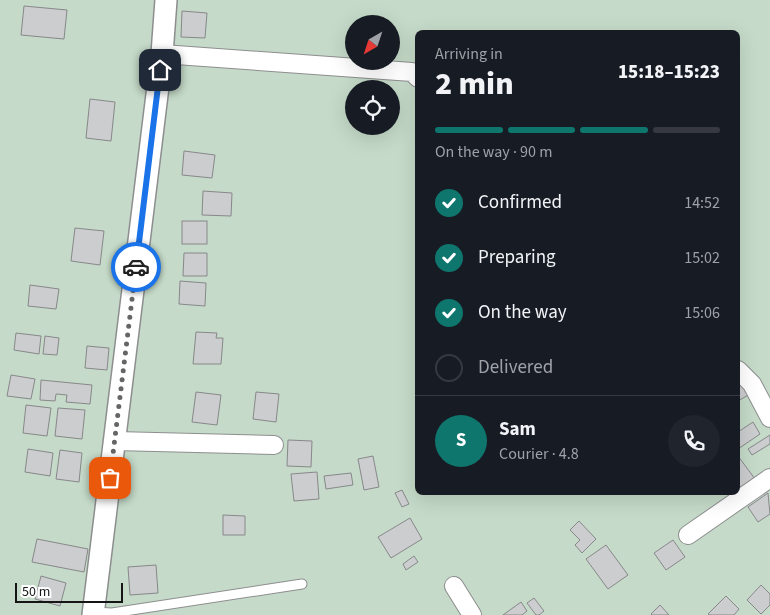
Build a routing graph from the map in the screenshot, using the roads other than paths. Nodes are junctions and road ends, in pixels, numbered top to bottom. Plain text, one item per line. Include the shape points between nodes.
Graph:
1 (166, 0) edge
2 (162, 54) junction
3 (415, 75) edge
4 (740, 372) edge
5 (770, 418) edge
6 (115, 442) junction
7 (274, 445) dead end
8 (770, 478) edge
9 (688, 535) dead end
10 (302, 584) dead end
11 (454, 586) dead end
12 (93, 614) edge
13 (472, 615) edge

1 - 2 street
2 - 3 street via 412,72
2 - 6 street
4 - 5 street via 752,384
6 - 7 street
6 - 12 street
8 - 9 street
10 - 12 lane
11 - 13 street

